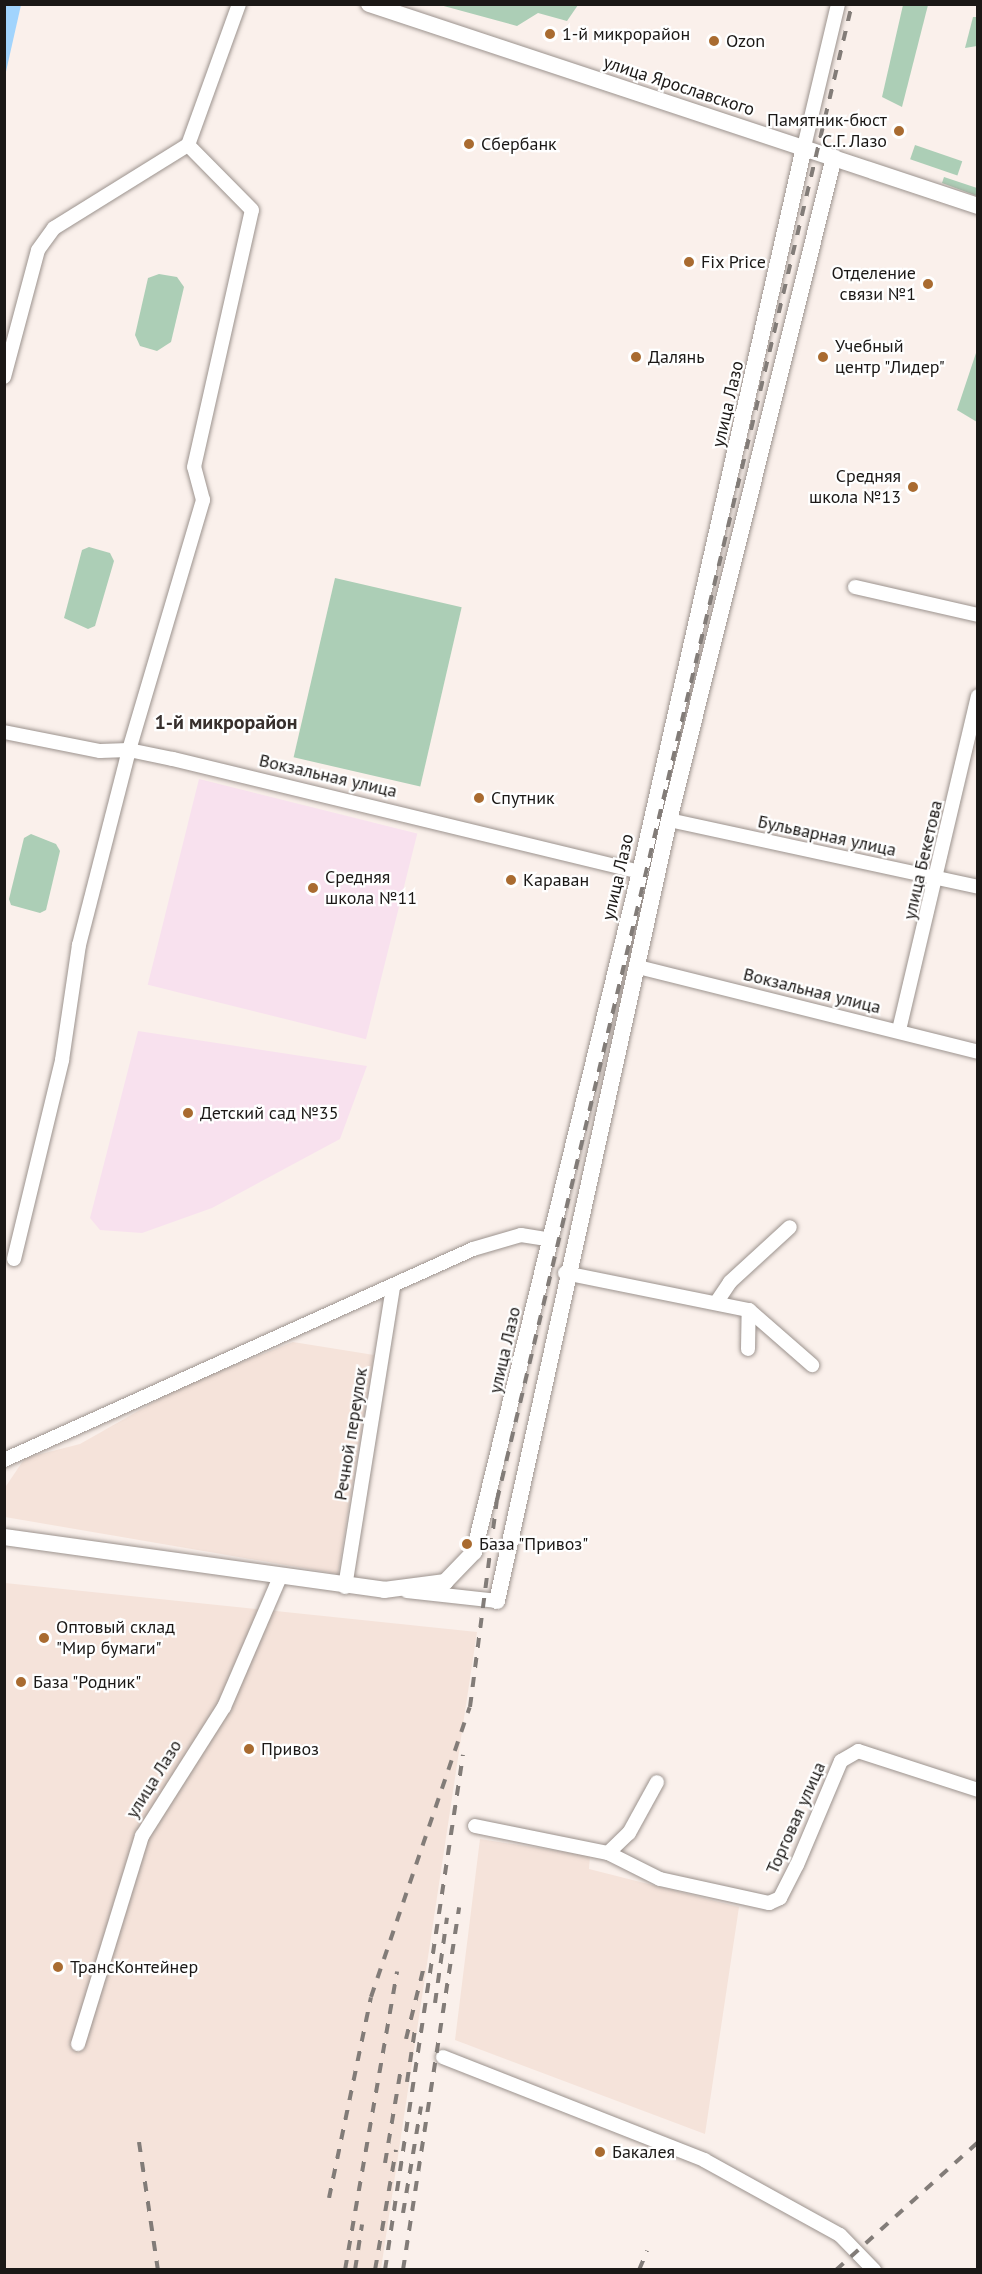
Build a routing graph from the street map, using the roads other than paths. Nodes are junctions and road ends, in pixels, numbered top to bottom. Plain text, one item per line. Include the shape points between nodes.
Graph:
1 (239, 4) edge
2 (369, 4) edge
3 (838, 4) edge
4 (189, 145) junction
5 (804, 147) junction
6 (834, 157) junction
7 (978, 206) edge
8 (4, 377) edge
9 (855, 586) dead end
10 (978, 615) edge
11 (978, 696) edge
12 (4, 732) edge
13 (129, 750) junction
14 (669, 820) junction
15 (640, 872) junction
16 (939, 878) junction
17 (978, 887) edge
18 (638, 967) junction
19 (899, 1030) junction
20 (978, 1052) edge
21 (790, 1227) dead end
22 (552, 1240) junction
23 (14, 1259) dead end
24 (565, 1273) junction
25 (393, 1287) junction
26 (718, 1300) junction
27 (749, 1310) junction
28 (748, 1349) dead end
29 (812, 1365) dead end
30 (4, 1460) edge
31 (4, 1537) edge
32 (279, 1579) junction
33 (345, 1587) junction
34 (407, 1591) junction
35 (497, 1601) joint
36 (657, 1782) dead end
37 (978, 1790) edge
38 (475, 1826) dead end
39 (608, 1853) junction
40 (78, 2044) dead end
41 (443, 2057) dead end
42 (874, 2270) edge

1 - 4 street
2 - 5 main road, улица Ярославского
3 - 5 street, улица Лазо
4 - 8 street via 54,228 38,250
4 - 13 street via 252,210 195,467 203,500
5 - 6 main road, улица Ярославского
5 - 15 main road, улица Лазо
6 - 7 main road, улица Ярославского
6 - 14 main road, улица Лазо
9 - 10 street
11 - 16 street, улица Бекетова
12 - 13 street, Вокзальная улица via 100,751
13 - 15 street, Вокзальная улица
13 - 23 street via 79,945 62,1060
14 - 16 street, Бульварная улица
14 - 18 main road, улица Лазо
15 - 22 main road, улица Лазо
16 - 17 street, Бульварная улица
16 - 19 street, улица Бекетова
18 - 19 street, Вокзальная улица
18 - 24 main road, улица Лазо
19 - 20 street, Вокзальная улица
21 - 26 street
22 - 25 street via 521,1235 483,1246
22 - 34 main road, улица Лазо via 474,1552 445,1582
24 - 26 street
24 - 35 main road, улица Лазо
25 - 30 street
25 - 33 street, Речной переулок
26 - 27 street
27 - 28 street
27 - 29 street
31 - 32 main road, улица Лазо
32 - 33 main road, улица Лазо
32 - 40 street, улица Лазо via 224,1707 142,1836
33 - 34 main road, улица Лазо
34 - 35 street
36 - 39 street via 629,1833
37 - 39 street, Торговая улица via 858,1751 841,1761 797,1865 780,1898 769,1903 660,1879
38 - 39 street, Торговая улица
41 - 42 street via 704,2160 840,2235

